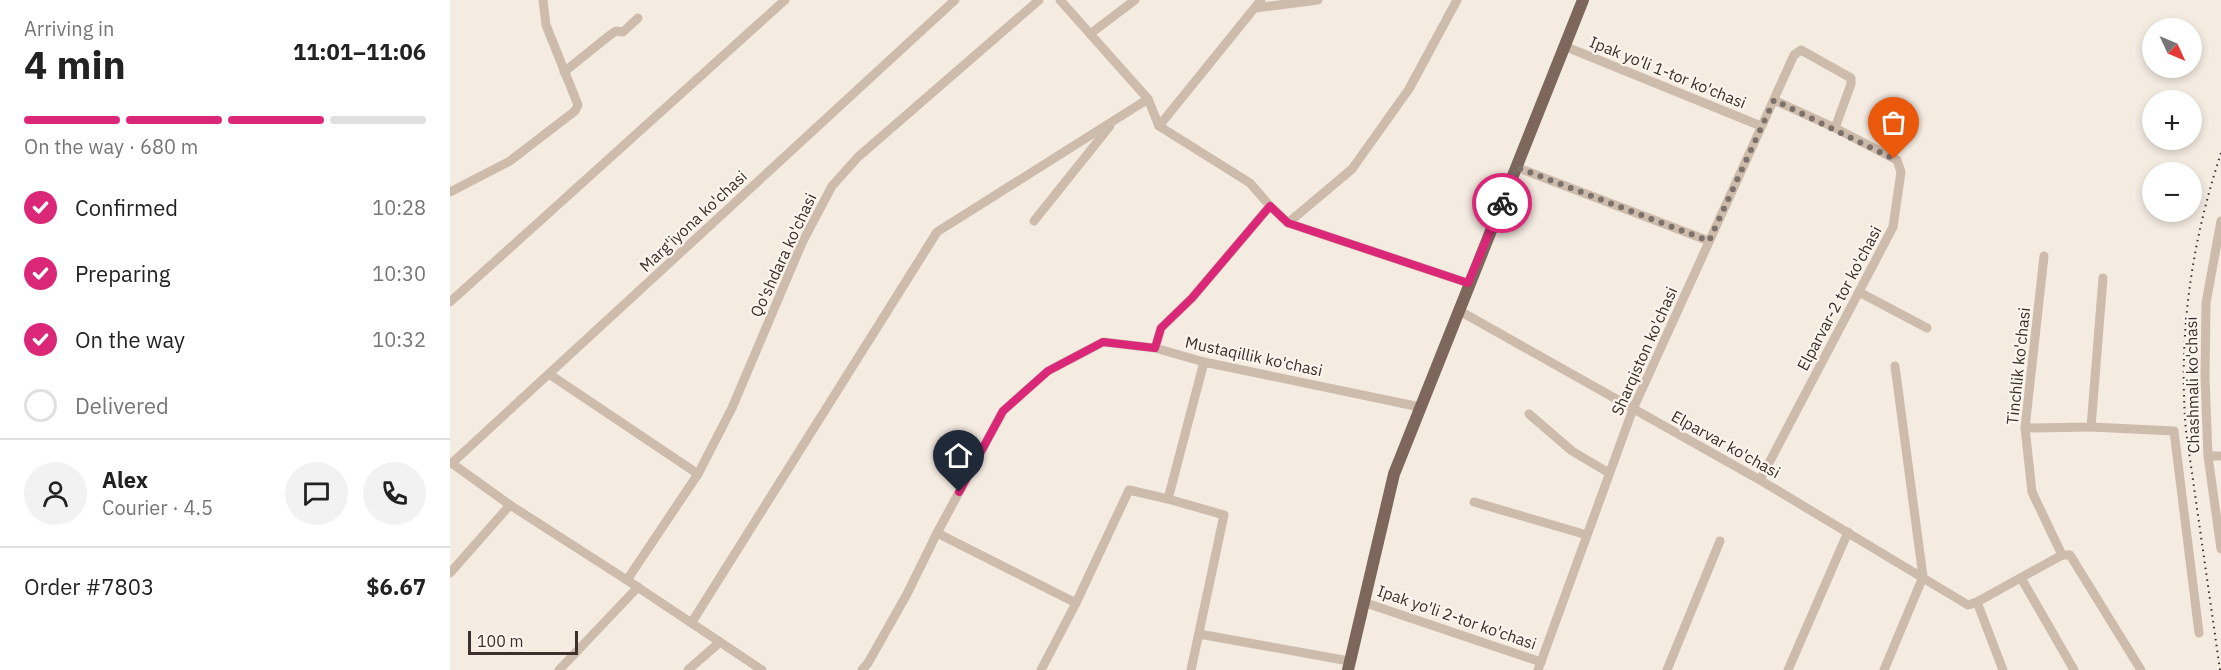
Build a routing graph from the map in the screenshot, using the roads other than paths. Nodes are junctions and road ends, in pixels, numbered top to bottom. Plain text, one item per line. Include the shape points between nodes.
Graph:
1 (543, 0) edge
2 (785, 0) edge
3 (955, 0) edge
4 (1039, 0) edge
5 (1060, 0) edge
6 (1135, 0) edge
7 (1318, 0) edge
8 (1457, 0) edge
9 (1582, 0) edge
10 (1258, 4) edge
11 (638, 18) dead end
12 (1090, 34) junction
13 (1564, 46) junction
14 (564, 72) junction
15 (1148, 99) junction
16 (1774, 100) junction
17 (1116, 119) junction
18 (1159, 126) junction
19 (1761, 126) junction
20 (1835, 128) junction
21 (1516, 167) junction
22 (450, 192) edge
23 (1270, 206) junction
24 (1034, 221) dead end
25 (2221, 221) edge
26 (1288, 223) junction
27 (1709, 241) junction
28 (2218, 251) edge
29 (2044, 255) dead end
30 (2103, 278) dead end
31 (1468, 283) junction
32 (1858, 292) junction
33 (450, 302) edge
34 (1458, 310) junction
35 (1927, 328) dead end
36 (1155, 348) junction
37 (1204, 362) junction
38 (1895, 366) dead end
39 (549, 374) junction
40 (1420, 406) junction
41 (1633, 409) junction
42 (1529, 414) dead end
43 (2091, 427) junction
44 (2025, 428) junction
45 (2208, 456) junction
46 (2221, 456) edge
47 (451, 463) edge
48 (1609, 473) junction
49 (698, 474) junction
50 (1760, 480) junction
51 (1168, 499) junction
52 (1474, 502) dead end
53 (510, 505) junction
54 (1848, 532) junction
55 (937, 533) junction
56 (1587, 535) junction
57 (2220, 538) edge
58 (1720, 541) dead end
59 (2221, 549) edge
60 (2062, 555) junction
61 (450, 573) edge
62 (1923, 577) junction
63 (2021, 578) junction
64 (627, 580) junction
65 (638, 587) junction
66 (1363, 602) junction
67 (1977, 602) junction
68 (1076, 603) junction
69 (692, 622) junction
70 (2199, 633) dead end
71 (1199, 634) junction
72 (720, 642) junction
73 (1349, 666) edge
74 (1540, 666) edge
75 (559, 670) edge
76 (688, 670) edge
77 (762, 670) edge
78 (862, 670) edge
79 (1041, 670) edge
80 (1191, 670) edge
81 (1667, 670) edge
82 (1788, 670) edge
83 (1884, 670) edge
84 (2003, 670) edge
85 (2074, 670) edge
86 (2141, 670) edge

1 - 14 street via 546,25
2 - 33 street
3 - 39 street, Marg'iyona ko'chasi
4 - 49 street, Qo'shdara ko'chasi via 858,157 832,186 802,243 732,408
5 - 12 street
6 - 12 street
7 - 10 street
8 - 26 street via 1410,89 1352,169
9 - 13 main road
10 - 18 street
11 - 14 street
12 - 15 street
13 - 19 street, Ipak yo'li 1-tor ko'chasi
13 - 21 main road
14 - 22 street via 578,105 575,111 510,161
15 - 17 street
15 - 18 street
16 - 19 street, Sharqiston ko'chasi
16 - 20 street
16 - 20 street, Sharqiston ko'chasi via 1797,52 1804,51 1851,78
17 - 24 street
17 - 69 street via 937,232
18 - 23 street via 1250,183
19 - 27 street, Sharqiston ko'chasi
20 - 32 street, Elparvar-2 tor ko'chasi via 1901,166 1893,227
21 - 27 street
21 - 31 main road
23 - 26 street
23 - 36 street via 1192,298 1161,328
25 - 28 street, Chashmali ko'chasi
26 - 31 street
27 - 41 street, Sharqiston ko'chasi
28 - 45 street, Chashmali ko'chasi via 2205,303
29 - 44 street, Tinchlik ko'chasi
30 - 43 street
31 - 34 main road
32 - 35 street
32 - 50 street, Elparvar-2 tor ko'chasi
34 - 40 main road
34 - 41 street, Elparvar ko'chasi
36 - 37 street, Mustaqillik ko'chasi
36 - 55 street, Mustaqillik ko'chasi via 1103,342 1048,371 1003,411
37 - 40 street, Mustaqillik ko'chasi
37 - 51 street
38 - 62 street
39 - 47 street, Marg'iyona ko'chasi
39 - 49 street
40 - 66 main road via 1395,474
41 - 48 street, Sharqiston ko'chasi
41 - 50 street, Elparvar ko'chasi
42 - 48 street via 1572,451
43 - 44 street
43 - 70 street via 2174,430
44 - 60 street, Tinchlik ko'chasi via 2032,492
45 - 46 street
45 - 57 street, Chashmali ko'chasi
47 - 53 street
48 - 56 street, Sharqiston ko'chasi
49 - 64 street, Qo'shdara ko'chasi
50 - 54 street, Elparvar ko'chasi
51 - 68 street via 1130,490
51 - 71 street via 1224,515
52 - 56 street
53 - 61 street
53 - 64 street
54 - 62 street, Elparvar ko'chasi
54 - 82 street
55 - 68 street
55 - 78 street, Mustaqillik ko'chasi
56 - 74 street, Sharqiston ko'chasi
57 - 59 street, Chashmali ko'chasi
58 - 81 street
60 - 63 street
60 - 86 street via 2070,555
62 - 67 street, Elparvar ko'chasi via 1968,605
62 - 83 street
63 - 67 street
63 - 85 street
64 - 65 street
65 - 69 street
65 - 75 street
66 - 73 main road
66 - 74 street, Ipak yo'li 2-tor ko'chasi
67 - 84 street
68 - 79 street
69 - 72 street
71 - 73 street
71 - 80 street
72 - 76 street
72 - 77 street

